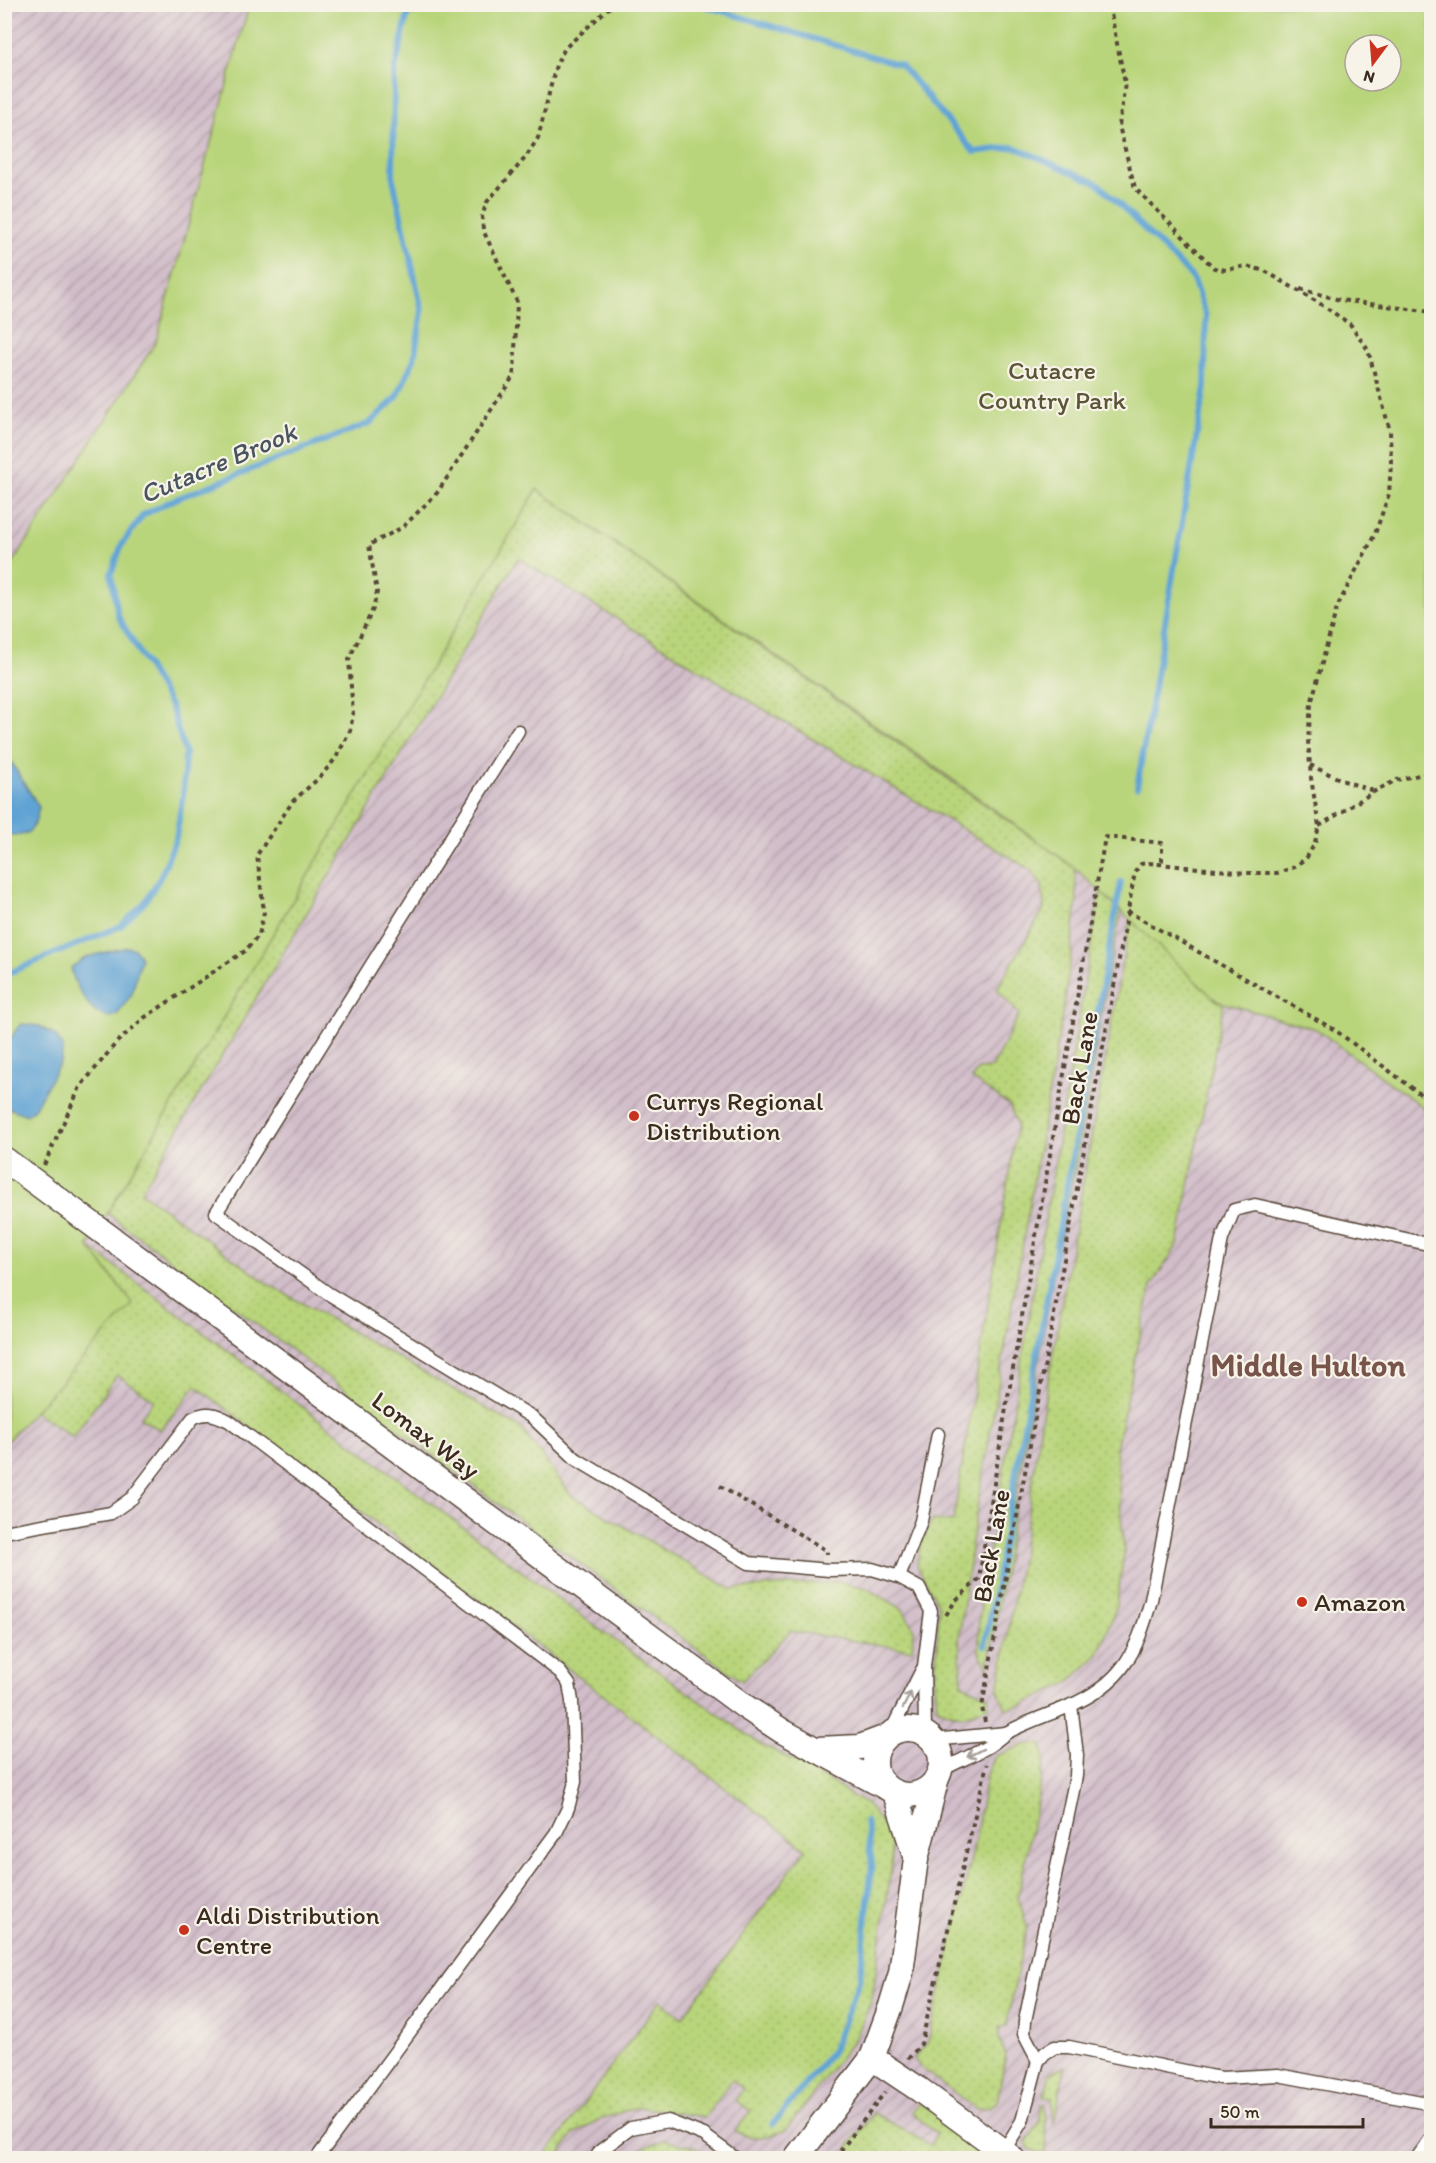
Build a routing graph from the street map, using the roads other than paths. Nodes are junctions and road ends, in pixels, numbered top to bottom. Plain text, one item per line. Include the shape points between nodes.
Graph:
1 (518, 731) dead end
2 (4, 1159) edge
3 (1431, 1245) edge
4 (938, 1434) dead end
5 (4, 1532) edge
6 (899, 1577) junction
7 (924, 1666) junction
8 (1071, 1705) junction
9 (887, 1736) junction
10 (929, 1736) junction
11 (989, 1740) junction
12 (818, 1749) junction
13 (938, 1776) junction
14 (890, 1790) junction
15 (916, 1860) junction
16 (872, 2058) junction
17 (1038, 2061) junction
18 (1431, 2104) edge
19 (1431, 2137) edge
20 (1008, 2155) edge
21 (317, 2158) edge
22 (596, 2158) edge
23 (735, 2158) edge
24 (796, 2158) edge
25 (1417, 2158) edge

1 - 6 lane via 216,1213 329,1294 532,1417 576,1458 748,1563 829,1570 872,1569
2 - 12 street, Lomax Way via 744,1706
3 - 8 lane via 1255,1205 1234,1210 1221,1239 1142,1632 1118,1675
4 - 6 lane via 921,1521
5 - 21 lane via 111,1513 132,1498 193,1418 203,1413 216,1414 560,1672 569,1684 575,1782 556,1833
6 - 7 lane via 919,1588 932,1611
9 -> 7 lane
7 - 10 lane
8 - 11 lane
8 - 17 lane via 1076,1776 1025,2020 1024,2034
9 - 10 street via 908,1728
9 - 12 street, Lomax Way via 860,1747
9 - 14 street via 874,1757 878,1778
10 - 11 lane
10 - 13 street via 939,1749
11 -> 13 lane
12 - 14 street, Lomax Way
13 - 14 street via 928,1789 917,1794 906,1796
13 - 15 street
14 - 15 street
15 - 16 street via 901,1973
16 - 20 street
16 - 24 street
17 - 18 lane via 1055,2047 1069,2047 1209,2076 1278,2075
17 - 20 lane
19 - 25 lane
22 - 23 lane via 631,2128 668,2121 704,2135

